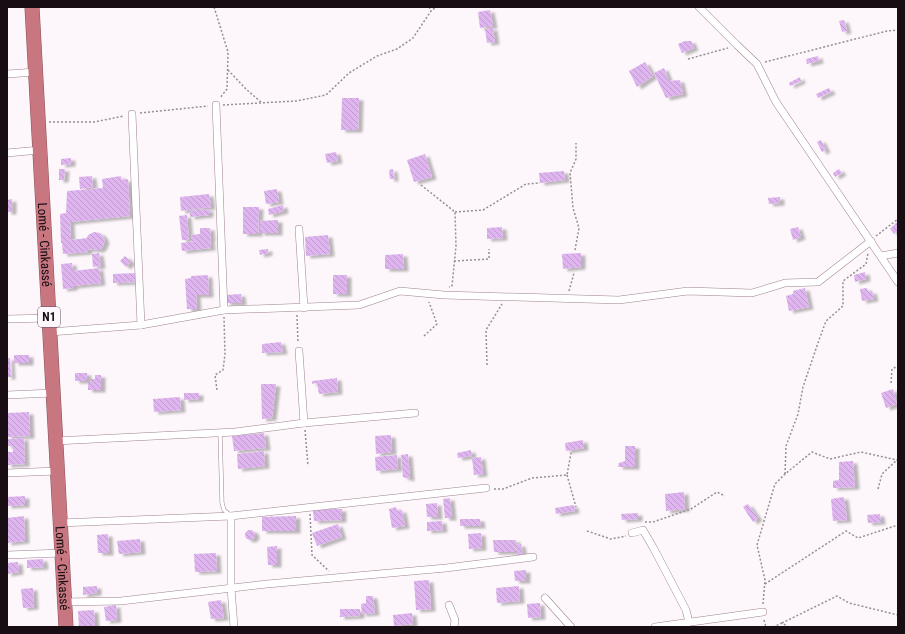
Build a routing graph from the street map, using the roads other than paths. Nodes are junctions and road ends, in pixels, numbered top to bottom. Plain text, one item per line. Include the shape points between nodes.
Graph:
1 (32, 7) edge
2 (699, 7) edge
3 (36, 72) junction
4 (7, 74) edge
5 (216, 105) road end
6 (132, 114) road end
7 (40, 150) junction
8 (7, 152) edge
9 (299, 228) dead end
10 (871, 241) junction
11 (898, 253) edge
12 (881, 256) junction
13 (898, 282) edge
14 (304, 308) junction
15 (224, 310) junction
16 (49, 318) junction
17 (7, 319) edge
18 (141, 325) junction
19 (50, 332) junction
20 (299, 351) road end
21 (53, 393) junction
22 (7, 396) edge
23 (415, 413) dead end
24 (304, 423) junction
25 (220, 432) junction
26 (56, 441) junction
27 (57, 470) junction
28 (7, 473) edge
29 (486, 488) road end
30 (231, 516) junction
31 (60, 523) junction
32 (632, 533) road end
33 (62, 553) junction
34 (7, 555) edge
35 (533, 557) dead end
36 (231, 588) junction
37 (545, 598) dead end
38 (64, 602) junction
39 (449, 605) dead end
40 (763, 612) road end
41 (689, 622) junction
42 (66, 627) edge
43 (234, 627) edge
44 (454, 627) edge
45 (572, 627) edge
46 (655, 627) edge

1 - 3 highway, Lomé - Cinkassé / N1
2 - 10 street via 757,64 776,102
3 - 4 street
3 - 7 highway, Lomé - Cinkassé / N1
5 - 15 street
6 - 18 street
7 - 8 street
7 - 16 highway, Lomé - Cinkassé / N1
9 - 14 street
10 - 12 street
10 - 14 street via 818,282 786,284 752,293 688,291 619,300 444,296 400,291 359,305
11 - 12 street
12 - 13 street
14 - 15 street
15 - 18 street
16 - 17 street
16 - 19 highway, Lomé - Cinkassé / N1
18 - 19 street
19 - 21 highway, Lomé - Cinkassé / N1
20 - 24 street
21 - 22 street
21 - 26 highway, Lomé - Cinkassé / N1
23 - 24 street
24 - 25 street
25 - 26 street
25 - 30 lane via 222,503 224,510
26 - 27 highway, Lomé - Cinkassé / N1
27 - 28 street
27 - 31 highway, Lomé - Cinkassé / N1
29 - 30 street
30 - 31 street
30 - 36 street
31 - 33 highway, Lomé - Cinkassé / N1
32 - 41 street via 643,530 686,610
33 - 34 street
33 - 38 highway, Lomé - Cinkassé / N1
35 - 36 street via 446,568
36 - 38 street via 121,601
36 - 43 street
37 - 45 street
38 - 42 highway, Lomé - Cinkassé / N1
39 - 44 street via 455,620
40 - 41 street
41 - 46 street

